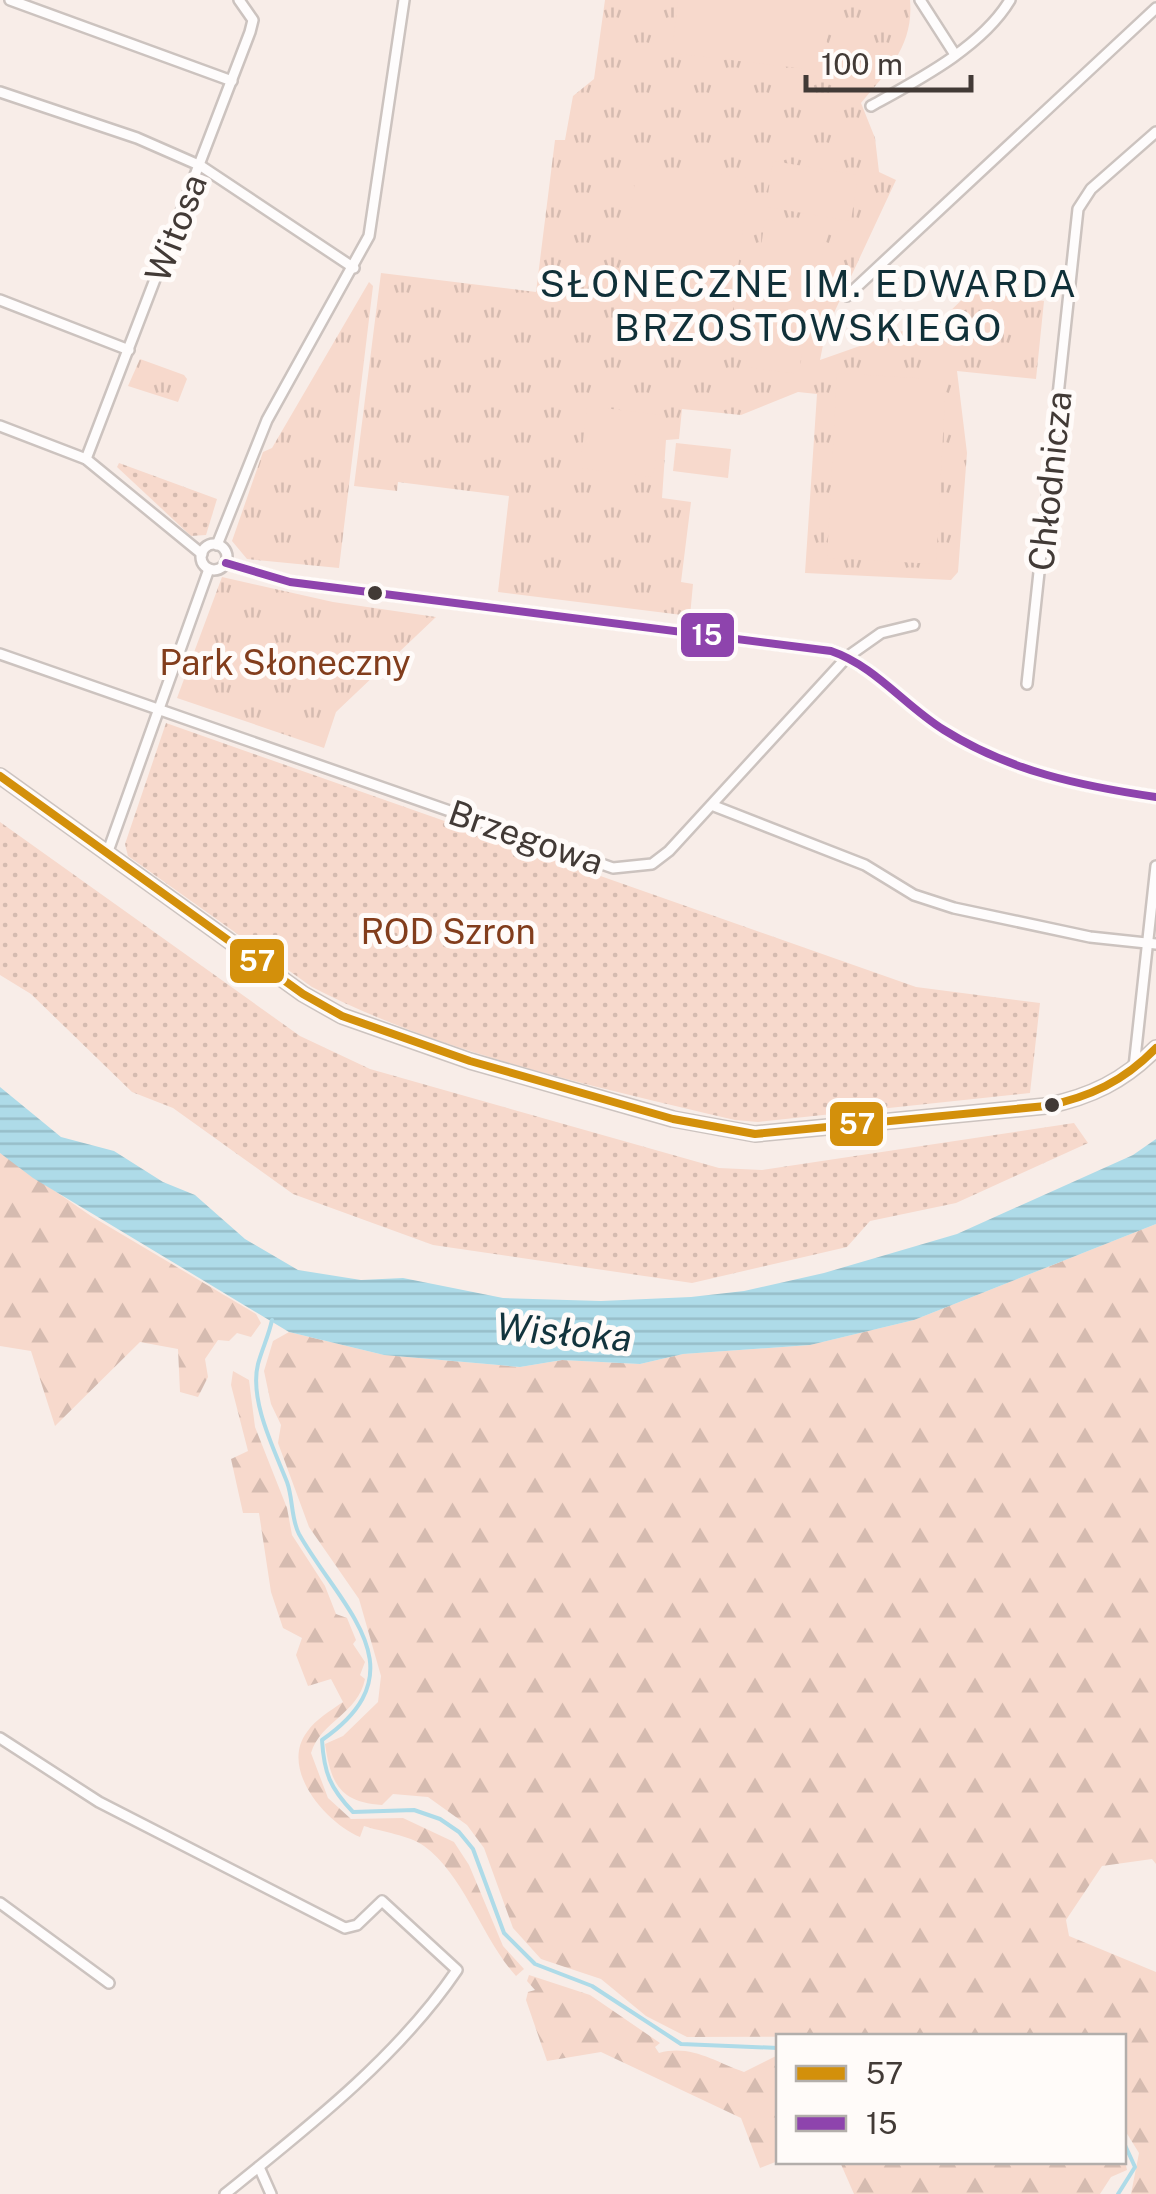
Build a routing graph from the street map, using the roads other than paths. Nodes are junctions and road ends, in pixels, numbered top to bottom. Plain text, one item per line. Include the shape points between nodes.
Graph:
1 (10, 0) edge
2 (239, 0) edge
3 (404, 0) edge
4 (920, 0) edge
5 (1010, 0) edge
6 (1156, 8) edge
7 (954, 53) junction
8 (232, 81) junction
9 (0, 92) edge
10 (871, 106) dead end
11 (1156, 132) edge
12 (201, 166) junction
13 (354, 268) junction
14 (847, 296) dead end
15 (0, 300) edge
16 (129, 350) junction
17 (0, 426) edge
18 (86, 458) junction
19 (217, 545) junction
20 (202, 554) junction
21 (226, 563) junction
22 (209, 569) junction
23 (914, 625) dead end
24 (0, 654) edge
25 (847, 657) junction
26 (1027, 684) dead end
27 (158, 708) junction
28 (0, 776) edge
29 (1156, 797) edge
30 (714, 806) junction
31 (107, 854) junction
32 (1156, 866) edge
33 (1152, 943) edge
34 (1156, 1048) edge
35 (1134, 1068) junction
36 (0, 1738) edge
37 (0, 1903) edge
38 (109, 1983) dead end
39 (260, 2166) junction
40 (226, 2194) edge
41 (271, 2194) edge

1 - 8 street
2 - 8 street, Witosa via 253,20
3 - 13 street via 376,203
4 - 7 street
5 - 7 street via 993,24
6 - 14 street
7 - 10 street
8 - 12 street, Witosa
9 - 12 street
11 - 26 street, Chłodnicza via 1093,186 1078,208
12 - 13 street
12 - 16 street, Witosa
13 - 19 street via 267,420
15 - 16 street
16 - 18 street, Witosa
17 - 18 street
18 - 20 street
19 - 20 street
19 - 21 street
20 - 22 street
21 - 22 street
21 - 25 street via 290,582
22 - 27 street
23 - 25 street, Brzegowa via 881,632
24 - 27 street, Brzegowa
25 - 29 street via 944,730 1005,763 1074,784
25 - 30 street, Brzegowa
27 - 30 street, Brzegowa via 613,868 652,864
27 - 31 street
28 - 31 street
30 - 33 street via 954,908 1090,938
31 - 35 street via 342,1016 470,1061 714,1129 822,1130 1046,1106 1082,1098
32 - 33 street
33 - 35 street
34 - 35 street
36 - 39 street via 99,1802 345,1928 358,1925 382,1902 457,1970 433,2006
37 - 38 street
39 - 40 street
39 - 41 street

